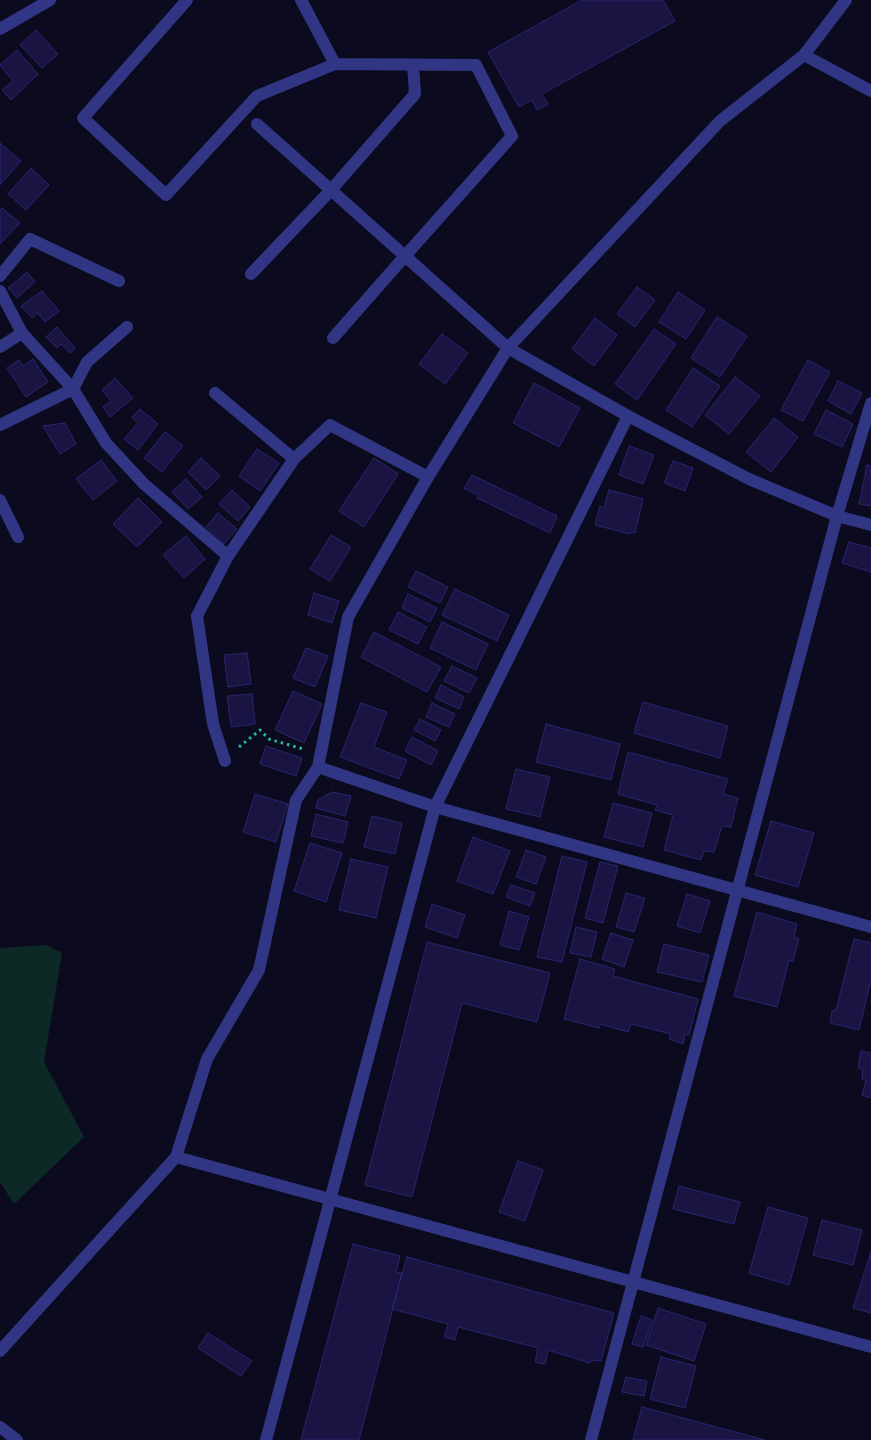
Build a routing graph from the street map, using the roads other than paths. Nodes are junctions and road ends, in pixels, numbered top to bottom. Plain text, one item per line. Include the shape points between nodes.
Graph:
1 (50, 0) edge
2 (186, 0) edge
3 (301, 0) edge
4 (846, 0) edge
5 (0, 29) edge
6 (804, 55) junction
7 (335, 64) junction
8 (414, 65) junction
9 (871, 91) edge
10 (257, 124) dead end
11 (331, 190) junction
12 (405, 256) junction
13 (251, 274) dead end
14 (0, 276) edge
15 (119, 281) dead end
16 (0, 291) edge
17 (127, 327) dead end
18 (22, 333) junction
19 (333, 338) dead end
20 (0, 347) edge
21 (508, 348) junction
22 (72, 389) junction
23 (215, 393) dead end
24 (871, 403) edge
25 (628, 416) junction
26 (0, 425) edge
27 (294, 459) junction
28 (428, 477) junction
29 (0, 500) edge
30 (837, 516) junction
31 (871, 525) edge
32 (18, 538) dead end
33 (228, 556) junction
34 (225, 760) road end
35 (318, 767) junction
36 (434, 807) junction
37 (737, 890) junction
38 (871, 926) edge
39 (176, 1157) junction
40 (330, 1199) junction
41 (633, 1282) junction
42 (871, 1346) edge
43 (0, 1351) edge
44 (0, 1427) edge
45 (17, 1440) edge
46 (266, 1440) edge
47 (591, 1440) edge

1 - 5 street
2 - 7 street via 83,118 166,195 256,96
3 - 7 street
4 - 6 street
6 - 9 street
6 - 21 street via 720,121
7 - 8 street
8 - 11 street via 415,94
8 - 12 street via 476,66 512,136
10 - 11 street
11 - 12 street
11 - 13 street
12 - 19 street
12 - 21 street
14 - 15 street via 30,239
16 - 18 street
17 - 22 street via 87,362
18 - 20 street
18 - 22 street
21 - 25 street
21 - 28 street
22 - 26 street
22 - 33 street via 106,443 144,484
23 - 27 street
24 - 30 street
25 - 30 street via 749,479
25 - 36 street
27 - 28 street via 330,425
27 - 33 street
28 - 35 street via 348,617
29 - 32 street
30 - 31 street
30 - 37 street
33 - 34 street via 197,616 213,724
35 - 36 street
35 - 39 street via 296,800 259,970 207,1059
36 - 37 street
36 - 40 street
37 - 38 street
37 - 41 street
39 - 40 street
39 - 43 street
40 - 41 street
40 - 46 street
41 - 42 street
41 - 47 street
44 - 45 street

